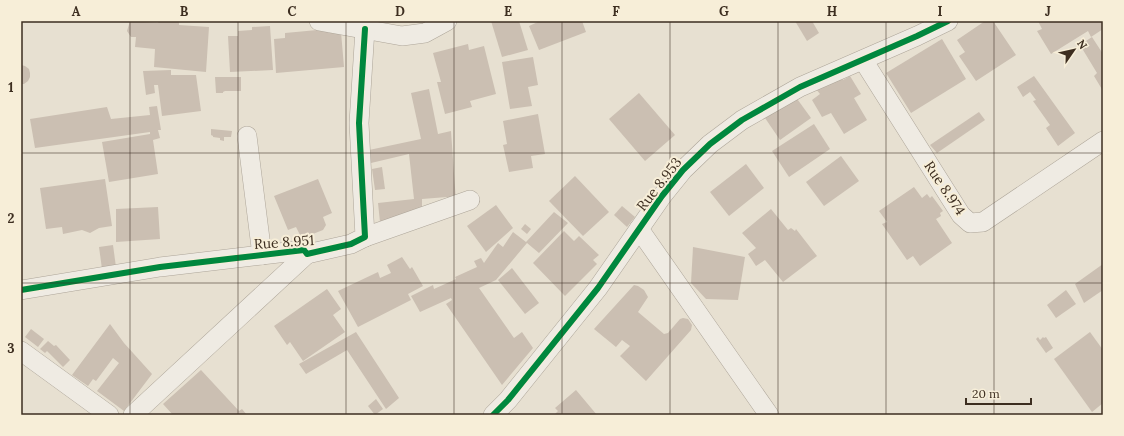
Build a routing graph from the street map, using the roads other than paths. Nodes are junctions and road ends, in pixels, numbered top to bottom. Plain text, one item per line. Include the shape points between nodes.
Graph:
1 (320, 21) edge
2 (447, 21) edge
3 (948, 21) edge
4 (365, 29) junction
5 (863, 60) junction
6 (247, 136) dead end
7 (1103, 140) edge
8 (470, 200) dead end
9 (639, 229) junction
10 (365, 237) junction
11 (307, 254) junction
12 (262, 255) junction
13 (21, 290) edge
14 (21, 351) edge
15 (109, 415) edge
16 (133, 415) edge
17 (493, 415) edge
18 (770, 415) edge

1 - 4 street
2 - 4 street via 425,33 402,36
3 - 5 street, Rue 8.953
4 - 10 street via 359,122
5 - 7 street, Rue 8.974 via 961,215 970,223 983,222
5 - 9 street, Rue 8.953 via 800,88 742,120 710,144 683,170
6 - 12 street
8 - 10 street, Rue 8.951
9 - 17 street, Rue 8.953 via 598,288 508,400
9 - 18 street
10 - 11 street, Rue 8.951 via 351,244
11 - 12 street, Rue 8.951 via 304,250
11 - 16 street
12 - 13 street, Rue 8.951 via 160,267
14 - 15 street

